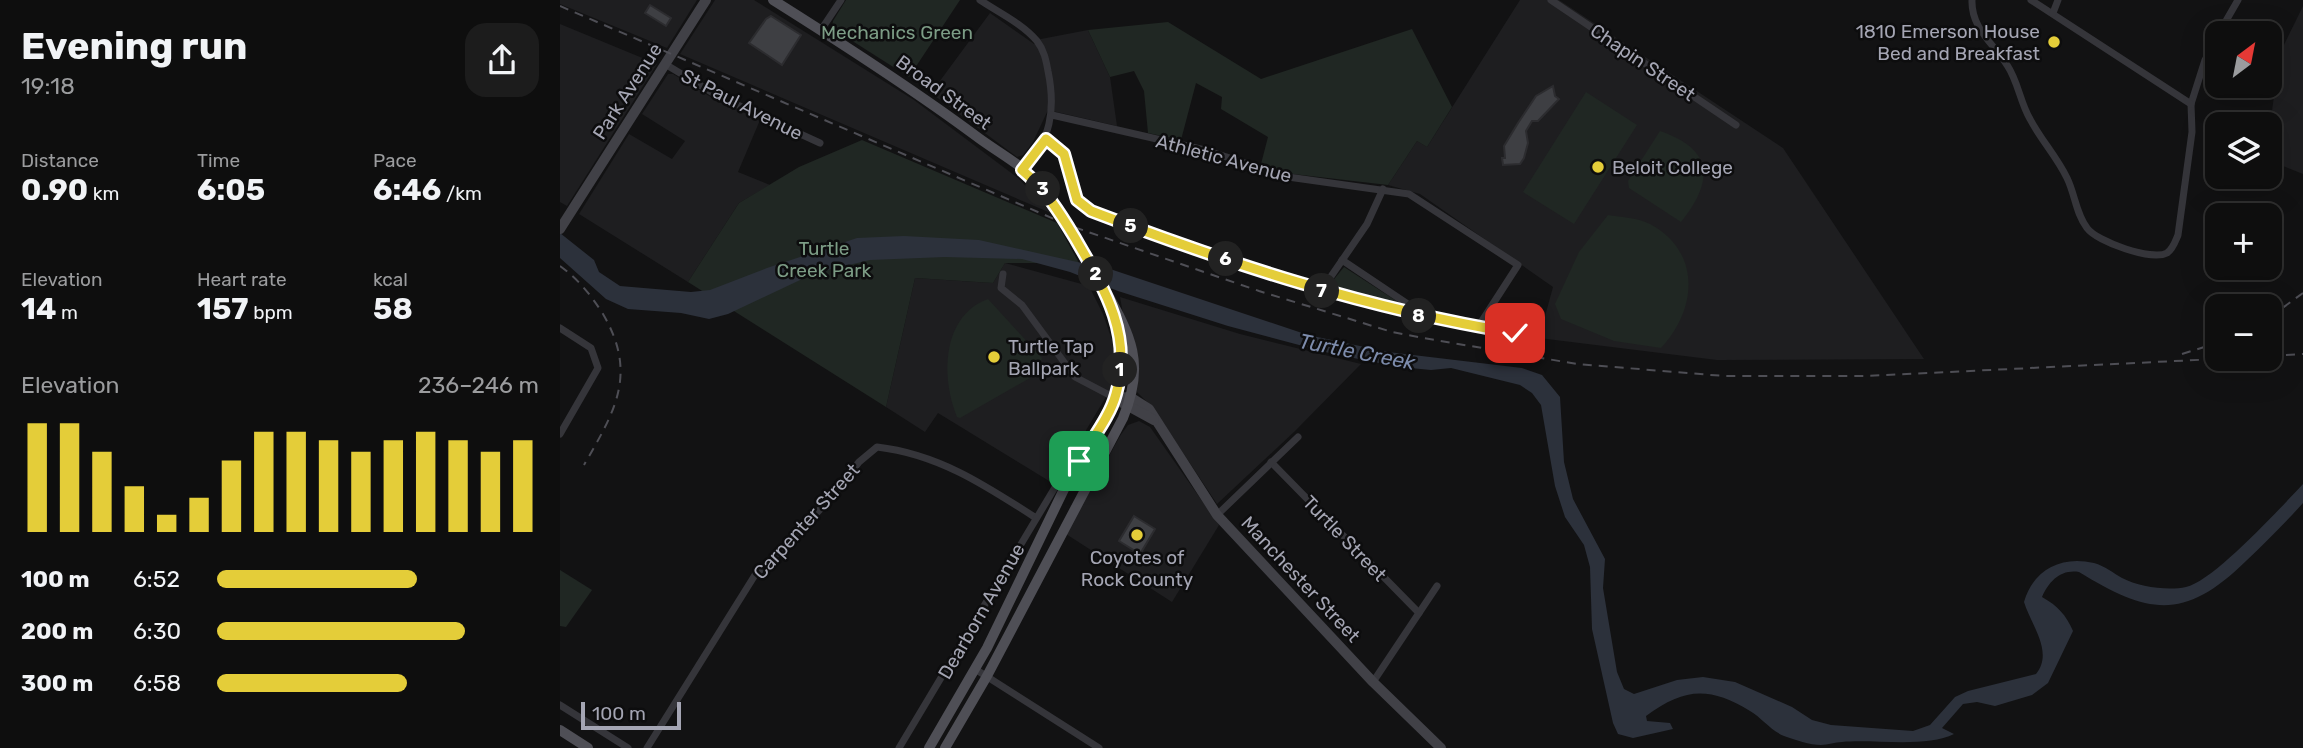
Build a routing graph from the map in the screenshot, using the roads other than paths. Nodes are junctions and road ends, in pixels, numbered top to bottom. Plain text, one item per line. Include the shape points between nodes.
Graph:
1 (706, 0) edge
2 (773, 0) edge
3 (841, 0) edge
4 (980, 0) edge
5 (1551, 0) edge
6 (1972, 0) edge
7 (2031, 0) edge
8 (2057, 0) edge
9 (2238, 0) edge
10 (2053, 13) junction
11 (2226, 21) edge
12 (821, 30) junction
13 (2205, 60) edge
14 (666, 64) junction
15 (2191, 104) junction
16 (1052, 115) junction
17 (1736, 125) dead end
18 (1046, 139) junction
19 (820, 143) dead end
20 (1022, 170) junction
21 (1383, 189) junction
22 (560, 229) edge
23 (1342, 260) junction
24 (1003, 274) dead end
25 (1321, 291) junction
26 (1110, 298) junction
27 (1431, 319) junction
28 (1478, 327) junction
29 (560, 328) edge
30 (1515, 333) dead end
31 (1115, 398) junction
32 (1129, 402) junction
33 (560, 434) edge
34 (1298, 437) dead end
35 (1271, 463) junction
36 (1069, 479) junction
37 (1217, 515) junction
38 (1036, 518) junction
39 (1437, 586) dead end
40 (1419, 613) junction
41 (975, 669) junction
42 (987, 676) junction
43 (1373, 682) junction
44 (560, 705) edge
45 (560, 730) edge
46 (1438, 746) edge
47 (588, 748) edge
48 (628, 748) edge
49 (648, 748) edge
50 (899, 748) edge
51 (929, 748) edge
52 (945, 748) edge
53 (1099, 748) edge

1 - 14 street, Park Avenue
2 - 12 main road, Broad Street
3 - 12 street
4 - 16 street via 1039,43 1049,76
5 - 17 street, Chapin Street
6 - 15 street via 1979,29 2007,65 2031,121 2069,182 2082,220 2108,244 2158,255 2174,245 2192,132
7 - 10 street
8 - 10 street
9 - 11 street
10 - 15 street
12 - 20 main road, Broad Street via 912,88
13 - 15 street
14 - 19 street, St Paul Avenue via 718,96
14 - 22 street, Park Avenue
16 - 18 street
16 - 21 street, Athletic Avenue via 1205,150 1288,177
18 - 20 street
18 - 25 street via 1068,160 1077,200 1086,208
20 - 26 main road, Broad Street via 1040,184
21 - 23 street via 1367,224
21 - 28 street, Athletic Avenue via 1419,199 1518,265
23 - 25 street
23 - 27 street
24 - 31 street via 1001,288 1022,305 1075,377
25 - 27 street
26 - 31 main road via 1121,363
26 - 32 main road via 1134,354
27 - 28 street
28 - 30 street
29 - 33 street via 587,345 597,358 596,375
31 - 32 street, Manchester Street
31 - 36 main road
32 - 37 street, Manchester Street via 1159,424
32 - 42 main road
34 - 35 street
35 - 37 street
35 - 40 street, Turtle Street
36 - 38 street, Dearborn Avenue via 1057,484
36 - 41 main road
37 - 43 street, Manchester Street
38 - 49 street, Carpenter Street via 934,459 877,447 755,575
38 - 50 street, Dearborn Avenue
39 - 40 street
40 - 43 street
41 - 42 street
41 - 51 main road
42 - 52 main road
42 - 53 street
43 - 46 street, Manchester Street
44 - 48 street
45 - 47 main road

